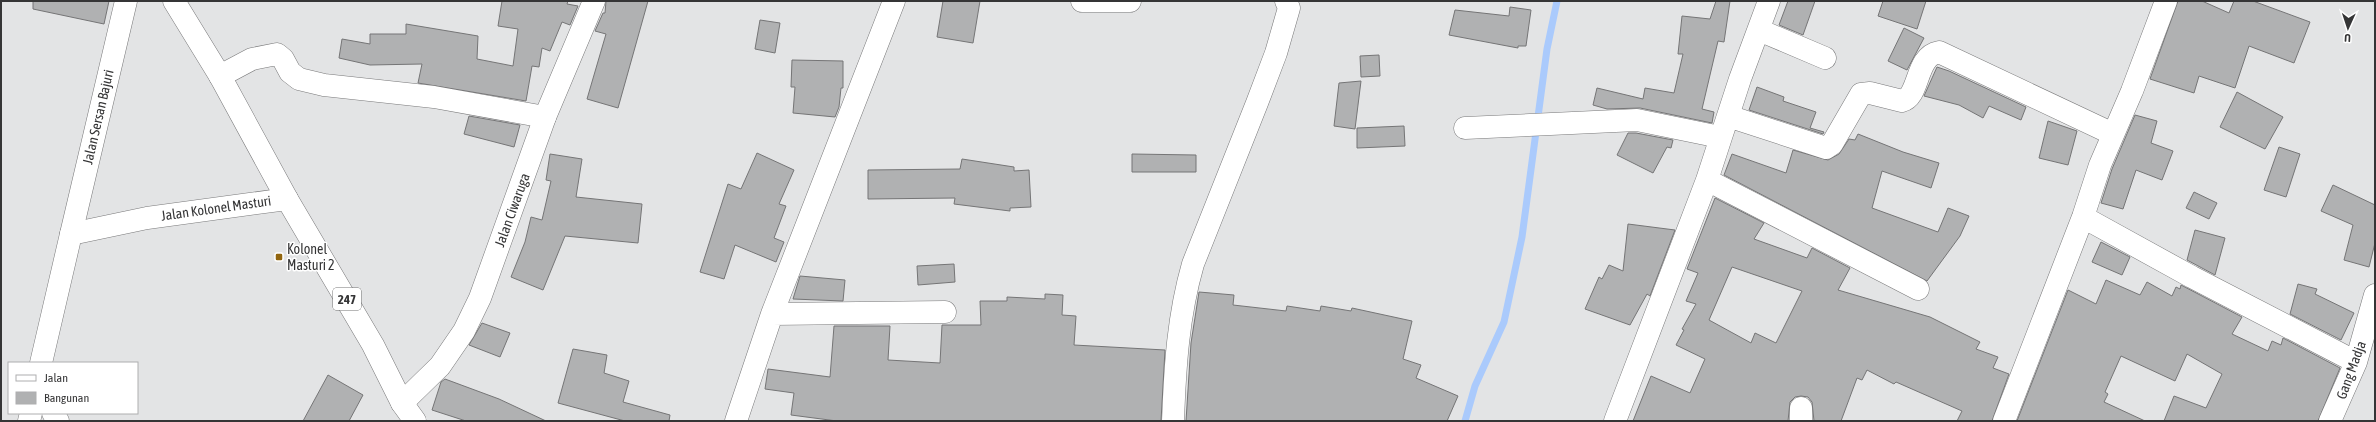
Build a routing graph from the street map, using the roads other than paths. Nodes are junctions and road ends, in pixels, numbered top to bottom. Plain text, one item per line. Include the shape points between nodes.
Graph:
1 (126, 1) edge
2 (174, 1) edge
3 (594, 1) edge
4 (894, 1) edge
5 (1082, 1) edge
6 (1130, 1) edge
7 (1286, 1) edge
8 (1769, 1) edge
9 (2166, 1) edge
10 (1759, 30) junction
11 (1825, 58) dead end
12 (220, 76) junction
13 (1728, 116) junction
14 (545, 117) junction
15 (1465, 128) dead end
16 (2112, 134) junction
17 (1720, 137) junction
18 (1707, 180) junction
19 (287, 199) junction
20 (2083, 217) junction
21 (71, 234) junction
22 (1918, 289) dead end
23 (2375, 295) edge
24 (945, 312) dead end
25 (772, 314) junction
26 (41, 362) edge
27 (2356, 362) junction
28 (402, 403) junction
29 (415, 421) edge
30 (736, 421) edge
31 (1173, 421) edge
32 (1615, 421) edge
33 (2004, 421) edge
34 (2330, 421) edge

1 - 21 street, Jalan Sersan Bajuri
2 - 12 street
3 - 14 street, Jalan Ciwaruga
4 - 25 street
5 - 6 street
7 - 31 street via 1289,8 1276,53 1186,286 1176,350
8 - 10 street
9 - 16 street via 2132,91
10 - 11 street
10 - 13 street
12 - 14 street via 252,59 277,54 290,72 299,79 324,85 434,97
12 - 19 street
13 - 16 street via 1822,148 1829,147 1861,94 1870,93 1906,100 1912,93 1922,67 1932,55 1939,52
13 - 17 street
14 - 28 street, Jalan Ciwaruga via 474,312 440,366
15 - 17 street via 1637,120
16 - 20 street
17 - 18 street
18 - 22 street
18 - 32 street
19 - 21 street, Jalan Kolonel Masturi via 147,218
19 - 28 street, Jalan Kolonel Masturi / 247 via 373,344
20 - 27 street
20 - 33 street
21 - 26 street
23 - 27 street, Gang Madja
24 - 25 street
25 - 30 street
27 - 34 street, Gang Madja
28 - 29 street, Jalan Kolonel Masturi / 247

